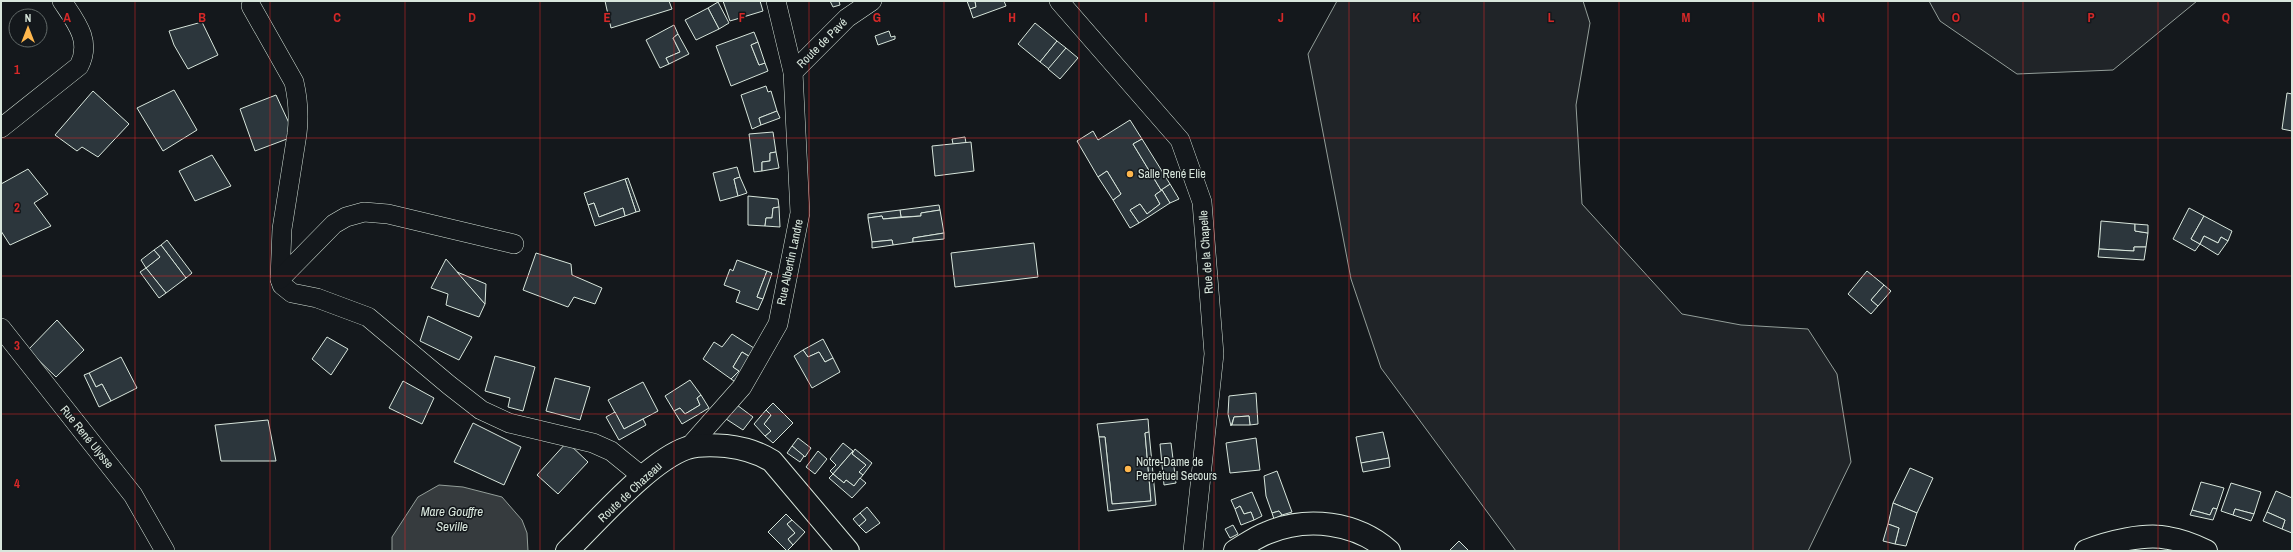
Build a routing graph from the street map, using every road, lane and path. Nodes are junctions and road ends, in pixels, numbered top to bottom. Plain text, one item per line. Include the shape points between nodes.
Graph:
1 (62, 1) edge
2 (776, 1) edge
3 (872, 1) edge
4 (1059, 1) edge
5 (251, 6) dead end
6 (793, 72) junction
7 (1, 128) edge
8 (514, 244) dead end
9 (280, 279) junction
10 (1, 328) edge
11 (688, 448) junction
12 (643, 477) junction
13 (165, 551) edge
14 (568, 551) edge
15 (848, 551) edge
16 (1193, 551) edge
17 (1234, 551) edge
18 (1389, 551) edge
19 (2086, 551) edge
20 (2206, 551) edge

1 - 7 street via 84,36 84,58 79,66
2 - 6 street, Rue Albertin Landre
3 - 6 street, Route de Pavé via 847,18
4 - 16 street, Rue de la Chapelle via 1180,140 1202,202 1214,354
5 - 9 street via 294,82 297,93 299,119 282,229
6 - 11 street, Rue Albertin Landre via 800,213 778,324 742,387
8 - 9 street via 388,214 364,212 346,217 334,224
9 - 12 street via 282,285 292,293 317,298 368,317 481,410 509,423 594,443 611,450
10 - 13 street, Rue René Ulysse via 133,495
11 - 12 main road, Route de Chazeau via 663,460
11 - 15 main road, Route de Chazeau via 719,445 762,454 786,476
12 - 14 main road, Route de Chazeau
17 - 18 main road via 1280,528 1326,524 1347,527 1359,532
19 - 20 main road via 2122,541 2167,537

